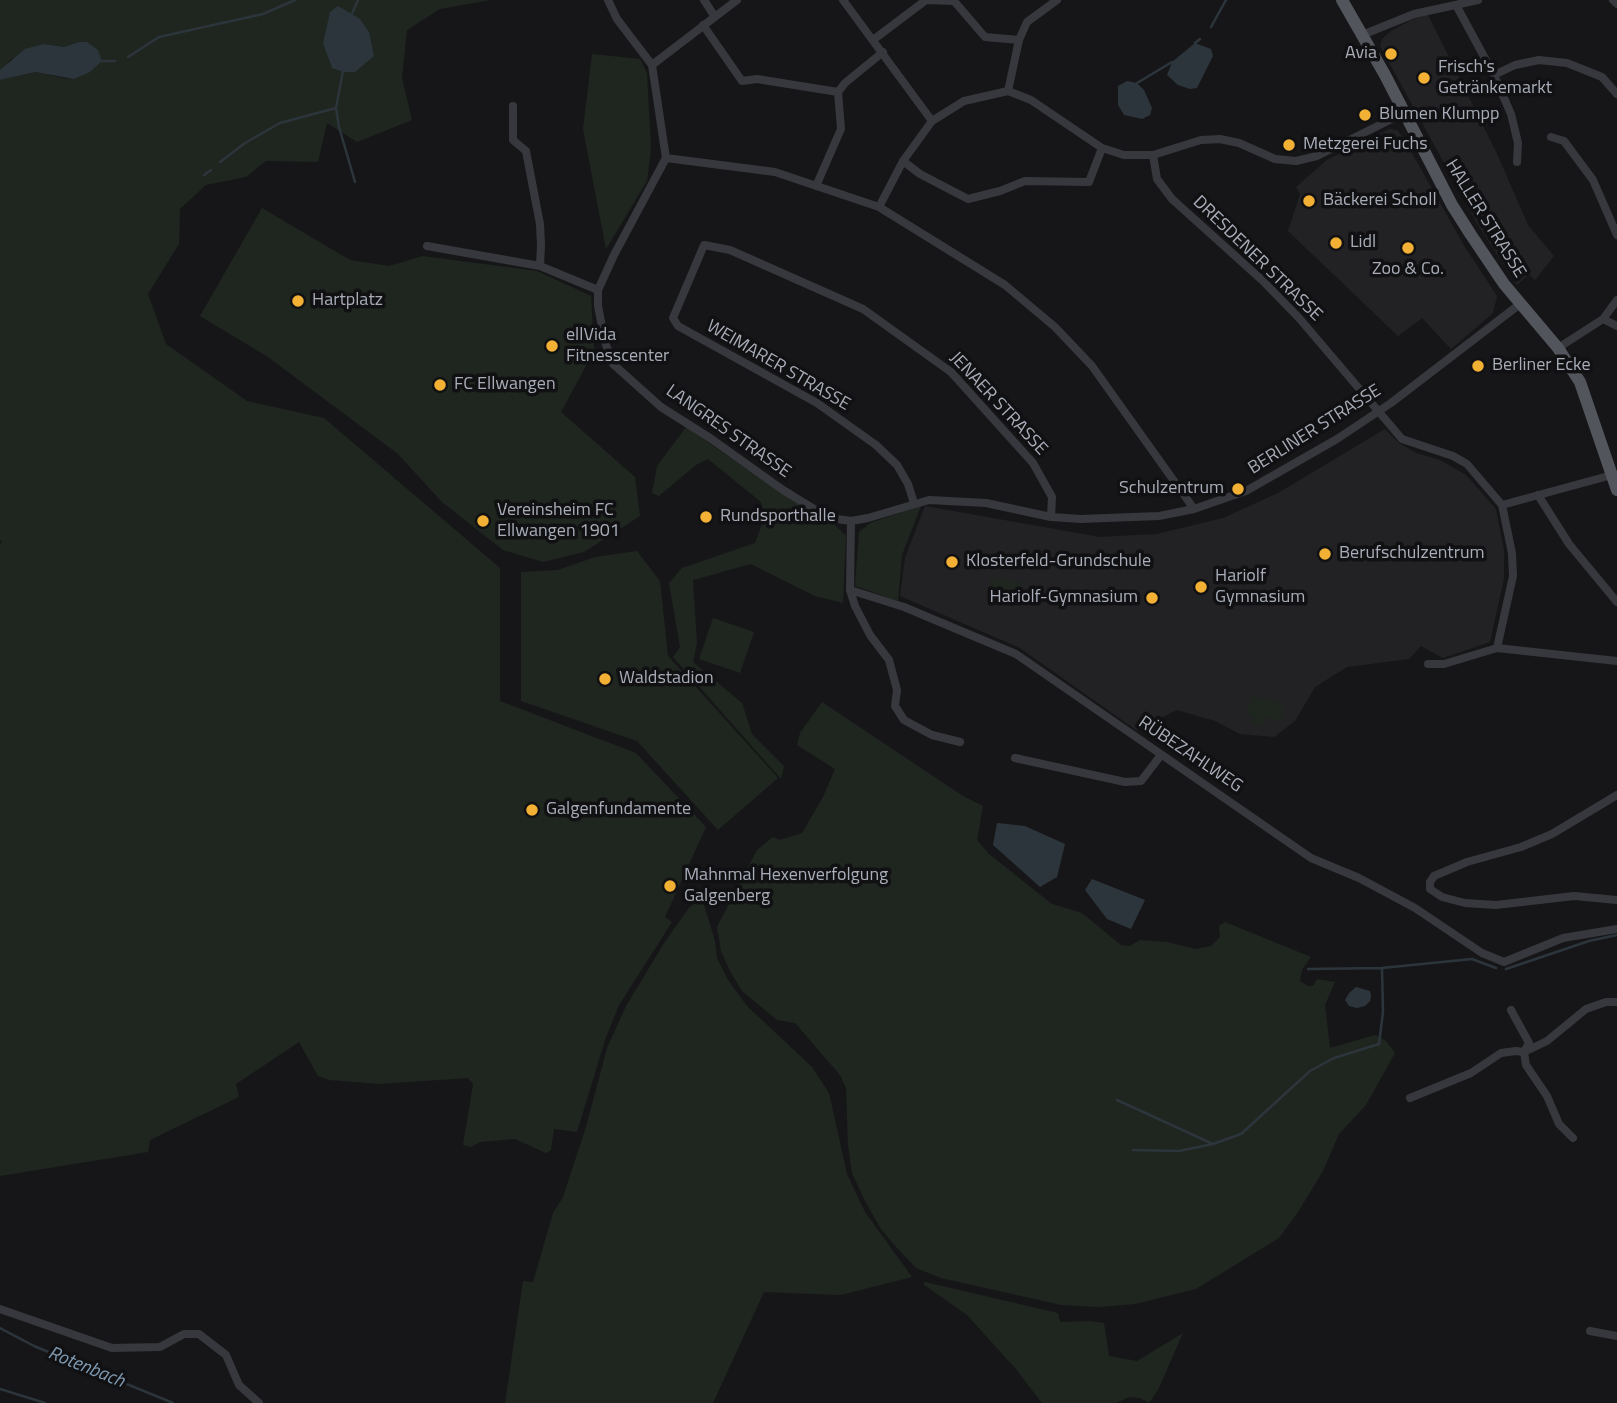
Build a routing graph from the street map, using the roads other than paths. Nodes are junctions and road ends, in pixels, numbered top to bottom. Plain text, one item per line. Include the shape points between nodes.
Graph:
1 (608, 0) edge
2 (704, 0) edge
3 (737, 0) edge
4 (843, 0) edge
5 (1057, 0) edge
6 (1342, 0) edge
7 (1478, 0) edge
8 (1613, 0) edge
9 (1617, 4) edge
10 (1456, 5) junction
11 (715, 17) junction
12 (703, 25) junction
13 (1362, 35) junction
14 (873, 40) junction
15 (1019, 40) junction
16 (883, 51) junction
17 (652, 65) junction
18 (1494, 75) junction
19 (1008, 90) junction
20 (838, 92) junction
21 (1617, 94) edge
22 (513, 106) dead end
23 (1404, 113) junction
24 (932, 121) junction
25 (1551, 137) dead end
26 (1102, 148) junction
27 (1153, 155) junction
28 (666, 158) junction
29 (903, 161) junction
30 (1517, 162) dead end
31 (816, 186) junction
32 (879, 207) junction
33 (1617, 234) edge
34 (704, 245) joint
35 (427, 246) dead end
36 (540, 266) junction
37 (598, 290) junction
38 (1617, 300) edge
39 (1520, 304) junction
40 (1603, 319) junction
41 (1617, 326) edge
42 (1559, 348) junction
43 (1379, 411) junction
44 (1612, 475) junction
45 (1617, 491) edge
46 (1538, 495) junction
47 (914, 503) junction
48 (1502, 505) junction
49 (1195, 509) junction
50 (1051, 517) junction
51 (851, 521) junction
52 (850, 590) junction
53 (1617, 602) edge
54 (1497, 648) junction
55 (1617, 661) edge
56 (1428, 664) dead end
57 (960, 742) dead end
58 (1161, 755) junction
59 (1015, 758) dead end
60 (1617, 795) edge
61 (1617, 900) edge
62 (1617, 929) edge
63 (1617, 1002) edge
64 (1511, 1010) dead end
65 (1524, 1052) junction
66 (1410, 1098) dead end
67 (1573, 1138) dead end
68 (0, 1309) edge
69 (1590, 1331) dead end
70 (1617, 1336) edge
71 (259, 1403) edge

1 - 17 street
2 - 11 street
3 - 11 street
4 - 14 street
5 - 15 street via 1027,22
6 - 13 main road, HALLER STRASSE
7 - 10 street
8 - 9 street
10 - 13 street via 1414,14
10 - 18 street
11 - 12 street
12 - 17 street
12 - 20 street via 742,81 757,79
13 - 23 main road, HALLER STRASSE
14 - 15 street via 926,0 954,1 985,37
14 - 16 street
15 - 19 street
16 - 20 street
16 - 24 street
17 - 28 street
18 - 21 street via 1539,60 1567,63 1602,77
18 - 30 street via 1513,124
19 - 24 street via 964,101
19 - 26 street via 1031,100
20 - 31 street via 841,129
22 - 36 street via 513,140 526,151 540,224
23 - 27 street via 1317,156 1296,161 1275,159 1220,139
23 - 39 main road, HALLER STRASSE via 1452,205
24 - 29 street
25 - 33 street via 1564,141 1593,180
26 - 27 street via 1124,155
26 - 29 street via 1089,182 1025,181 968,199
27 - 43 street, DRESDENER STRASSE via 1157,179 1172,199 1263,281
28 - 31 street via 775,172
28 - 37 street
29 - 32 street
31 - 32 street
32 - 49 street via 1005,285 1055,327 1093,366
34 - 47 street, WEIMARER STRASSE via 673,318 678,326 817,403 876,445 897,465
34 - 50 street, JENAER STRASSE via 730,250 863,309 951,372 1033,463 1052,497
35 - 36 street
36 - 37 street
37 - 51 street, LANGRES STRASSE via 613,365 661,407 783,490 822,514
38 - 40 street
39 - 42 main road, HALLER STRASSE
39 - 43 street, BERLINER STRASSE
40 - 41 street
40 - 42 street
42 - 44 main road, HALLER STRASSE via 1587,398
43 - 48 street, DRESDENER STRASSE via 1402,439 1467,464
43 - 49 street, BERLINER STRASSE via 1246,491
44 - 45 main road, HALLER STRASSE
44 - 46 street
46 - 48 street
46 - 53 street via 1569,544
47 - 50 street, BERLINER STRASSE via 986,503
47 - 51 street, BERLINER STRASSE
48 - 54 street via 1513,576
49 - 50 street, BERLINER STRASSE via 1121,519
51 - 52 street
52 - 57 street via 870,635 889,660 897,690 895,706 904,720 932,735
52 - 58 street, RÜBEZAHLWEG via 904,607 1016,654
54 - 55 street
54 - 56 street via 1444,664
58 - 59 street via 1142,781 1125,782
58 - 62 street, RÜBEZAHLWEG via 1311,858 1415,908 1482,953 1504,962 1563,938
60 - 61 street via 1552,834 1467,862 1430,882 1430,888 1442,897 1465,903 1496,905 1574,896
63 - 65 street via 1586,1009 1547,1041
64 - 65 street via 1529,1043
65 - 66 street via 1501,1053 1471,1073
65 - 67 street via 1525,1065 1547,1096 1559,1124
68 - 71 street via 112,1348 160,1347 184,1334 199,1334 226,1355 239,1385
69 - 70 street

